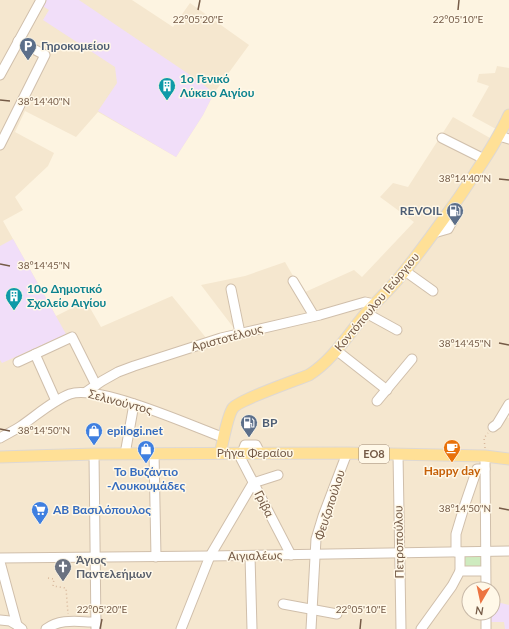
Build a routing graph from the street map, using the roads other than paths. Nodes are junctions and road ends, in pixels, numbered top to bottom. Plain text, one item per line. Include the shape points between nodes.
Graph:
1 (41, 0) edge
2 (18, 41) junction
3 (0, 75) edge
4 (509, 115) edge
5 (442, 138) dead end
6 (504, 138) edge
7 (0, 145) edge
8 (484, 159) junction
9 (405, 271) junction
10 (293, 282) dead end
11 (231, 289) dead end
12 (433, 291) dead end
13 (374, 304) junction
14 (366, 313) junction
15 (314, 316) junction
16 (397, 330) dead end
17 (240, 333) junction
18 (336, 350) junction
19 (35, 354) junction
20 (412, 359) dead end
21 (18, 362) dead end
22 (96, 385) junction
23 (387, 390) junction
24 (86, 392) junction
25 (56, 401) junction
26 (377, 401) dead end
27 (134, 404) junction
28 (509, 404) edge
29 (493, 427) road end
30 (0, 438) edge
31 (224, 438) junction
32 (154, 453) junction
33 (220, 453) junction
34 (240, 453) junction
35 (347, 453) junction
36 (94, 454) junction
37 (125, 454) junction
38 (398, 454) junction
39 (485, 456) junction
40 (0, 457) edge
41 (509, 459) edge
42 (485, 469) junction
43 (278, 475) dead end
44 (253, 483) junction
45 (509, 551) edge
46 (458, 552) junction
47 (485, 552) junction
48 (399, 553) junction
49 (316, 554) junction
50 (291, 555) junction
51 (210, 556) junction
52 (250, 556) junction
53 (96, 557) junction
54 (156, 557) junction
55 (0, 558) edge
56 (0, 562) edge
57 (460, 571) junction
58 (486, 571) junction
59 (486, 581) edge
60 (283, 604) dead end
61 (313, 609) junction
62 (337, 614) dead end
63 (0, 620) edge
64 (96, 626) edge
65 (20, 628) edge
66 (46, 629) edge
67 (181, 629) edge
68 (252, 629) edge
69 (311, 629) edge
70 (401, 629) edge
71 (421, 629) edge

1 - 2 street
2 - 3 street
2 - 7 street via 45,56
4 - 6 main road, Κοντόπουλου Γεώργιου
5 - 8 street
6 - 8 main road, Κοντόπουλου Γεώργιου
8 - 9 main road, Κοντόπουλου Γεώργιου via 452,208
9 - 12 street
9 - 13 main road, Κοντόπουλου Γεώργιου
10 - 15 street
11 - 17 street
13 - 14 main road, Κοντόπουλου Γεώργιου
13 - 15 street, Αριστοτέλους via 365,302
14 - 16 street
14 - 18 main road, Κοντόπουλου Γεώργιου
15 - 17 street, Αριστοτέλους
17 - 22 street, Αριστοτέλους via 134,366
18 - 23 street
18 - 31 main road, Κοντόπουλου Γεώργιου via 309,375 234,407
19 - 21 street
19 - 22 street via 72,337
19 - 25 street
20 - 23 street
22 - 24 street, Αριστοτέλους
23 - 26 street
24 - 25 street, Σελινούντος via 71,394
24 - 27 street, Σελινούντος
25 - 30 street, Σελινούντος
27 - 31 street, Σελινούντος
27 - 37 street
28 - 29 street
31 - 33 main road, Κοντόπουλου Γεώργιου
32 - 33 main road, Ρήγα Φεραίου / ΕΟ8
32 - 37 main road, Ρήγα Φεραίου / ΕΟ8
32 - 54 street
33 - 34 main road, Ρήγα Φεραίου / ΕΟ8
34 - 35 main road, Ρήγα Φεραίου / ΕΟ8
34 - 44 street, Γρίβα
35 - 38 main road, Ρήγα Φεραίου / ΕΟ8
35 - 49 street, Φευζοπούλου via 316,539
36 - 37 main road, Ρήγα Φεραίου / ΕΟ8
36 - 40 main road, Ρήγα Φεραίου / ΕΟ8
36 - 53 street
38 - 39 main road, Ρήγα Φεραίου / ΕΟ8
38 - 48 street, Πετροπούλου
39 - 41 main road, Ρήγα Φεραίου / ΕΟ8
39 - 42 street
42 - 46 street via 477,469 465,504 456,534
42 - 47 street
43 - 44 street
44 - 50 street, Γρίβα
44 - 51 street
45 - 47 street, Αιγιαλέως
46 - 47 street, Αιγιαλέως
46 - 48 street, Αιγιαλέως
46 - 57 street
47 - 58 street
48 - 49 street, Αιγιαλέως
48 - 70 street, Πετροπούλου
49 - 50 street, Αιγιαλέως
49 - 61 street, Φευζοπούλου
50 - 52 street, Αιγιαλέως
51 - 52 street, Αιγιαλέως
51 - 54 street, Αιγιαλέως
51 - 67 street
52 - 68 street
53 - 54 street, Αιγιαλέως
53 - 55 street, Αιγιαλέως
53 - 64 street
56 - 65 street
57 - 58 street
57 - 71 street
58 - 59 street
60 - 61 street
61 - 62 street
61 - 69 street, Φευζοπούλου
63 - 65 street via 10,621
64 - 66 street via 57,622

